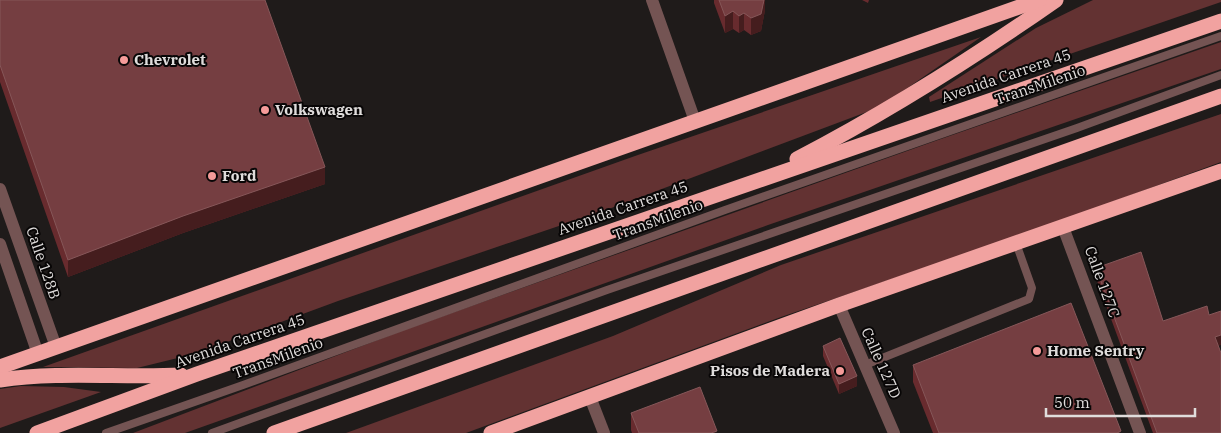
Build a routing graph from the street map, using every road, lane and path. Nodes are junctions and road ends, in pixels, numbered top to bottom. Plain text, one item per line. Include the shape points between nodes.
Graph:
1 (652, 0) edge
2 (1039, 0) edge
3 (1056, 0) edge
4 (1221, 21) edge
5 (1221, 36) edge
6 (1221, 75) edge
7 (1221, 96) edge
8 (695, 121) junction
9 (1221, 171) edge
10 (755, 181) junction
11 (0, 189) edge
12 (1063, 228) junction
13 (1016, 243) junction
14 (0, 244) edge
15 (839, 305) junction
16 (56, 347) junction
17 (38, 354) junction
18 (865, 365) junction
19 (0, 367) edge
20 (197, 374) junction
21 (0, 380) edge
22 (590, 397) junction
23 (327, 414) junction
24 (37, 433) edge
25 (106, 433) edge
26 (212, 433) edge
27 (274, 433) edge
28 (298, 433) edge
29 (491, 433) edge
30 (604, 433) edge
31 (894, 433) edge
32 (1140, 433) edge

1 - 8 street
2 - 8 highway
3 - 10 highway via 870,121
4 - 10 highway, Avenida Carrera 45
5 - 25 lane, TransMilenio
6 - 26 lane
7 - 23 highway
8 - 16 highway
9 - 12 highway
10 - 20 highway, Avenida Carrera 45
11 - 16 street, Calle 128B
12 - 13 highway
12 - 32 street, Calle 127C
13 - 15 highway
13 - 18 lane via 1032,288 1029,299
14 - 17 street
15 - 18 street, Calle 127D
15 - 22 highway
16 - 17 highway
17 - 19 highway
18 - 31 street, Calle 127D
20 - 21 highway via 64,375
20 - 24 highway, Avenida Carrera 45
22 - 29 highway
22 - 30 street
23 - 27 highway
23 - 28 highway

